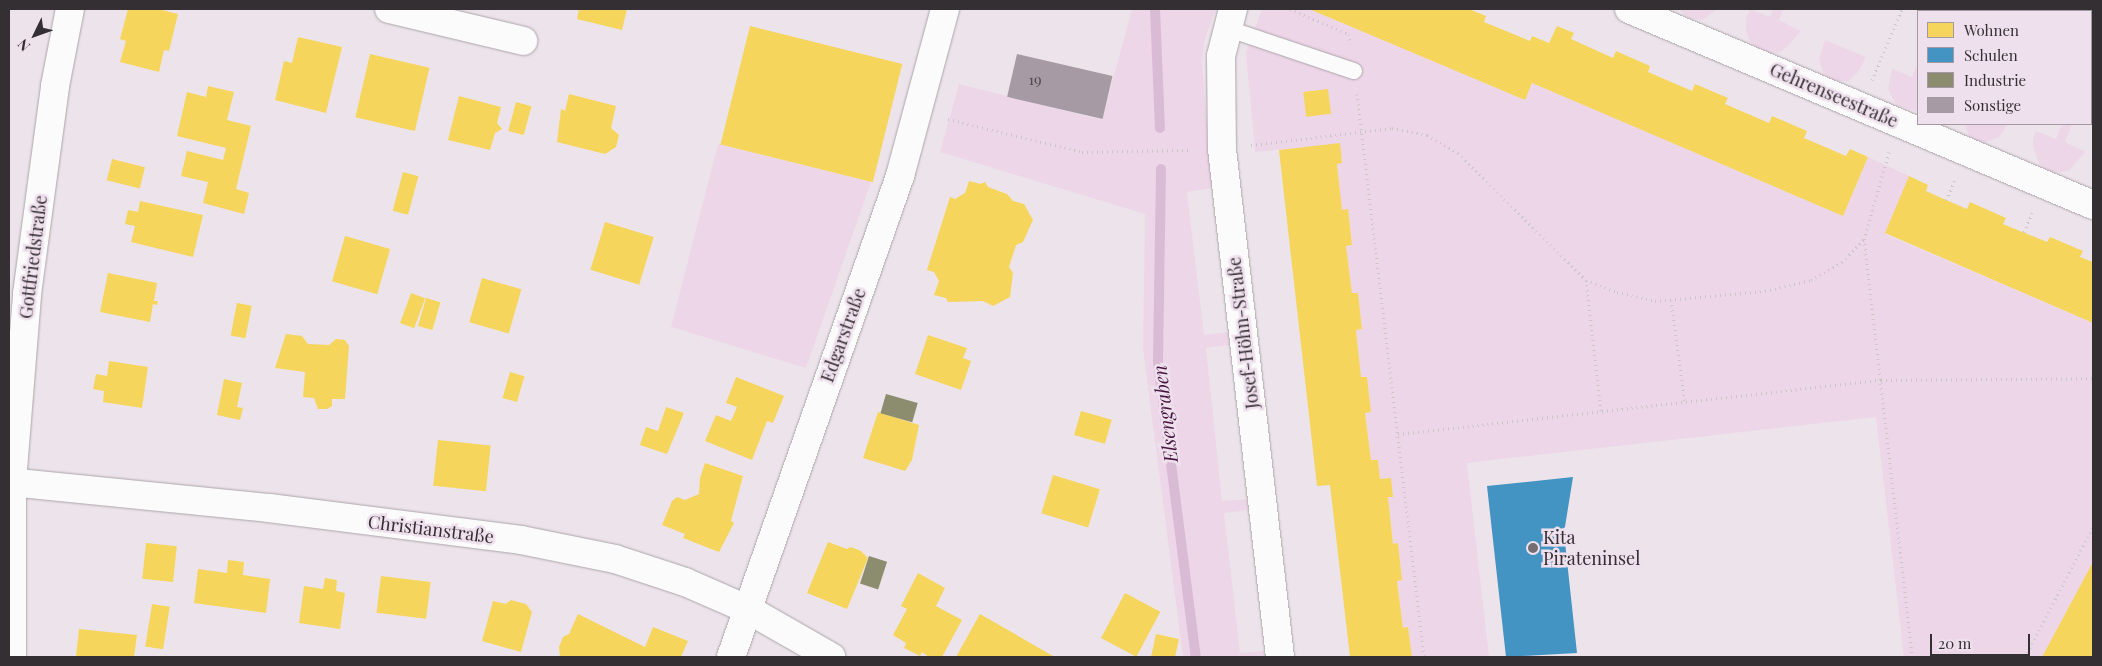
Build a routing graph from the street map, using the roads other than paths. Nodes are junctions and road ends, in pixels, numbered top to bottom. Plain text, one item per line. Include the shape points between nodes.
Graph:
1 (70, 9) edge
2 (389, 9) edge
3 (945, 9) edge
4 (1629, 9) edge
5 (1229, 18) edge
6 (523, 41) dead end
7 (1354, 71) dead end
8 (2093, 206) edge
9 (11, 482) edge
10 (749, 610) junction
11 (12, 657) edge
12 (731, 657) edge
13 (831, 657) edge
14 (1280, 657) edge

1 - 9 street, Gottfriedstraße via 30,266
2 - 6 street
3 - 10 street, Edgarstraße via 902,168
4 - 8 street, Gehrenseestraße
5 - 7 lane
5 - 14 street, Josef-Höhn-Straße via 1220,92 1222,149
9 - 10 street, Christianstraße via 268,508 520,540 615,559 685,582
9 - 11 street, Gottfriedstraße
10 - 12 street, Edgarstraße
10 - 13 street, Christianstraße

